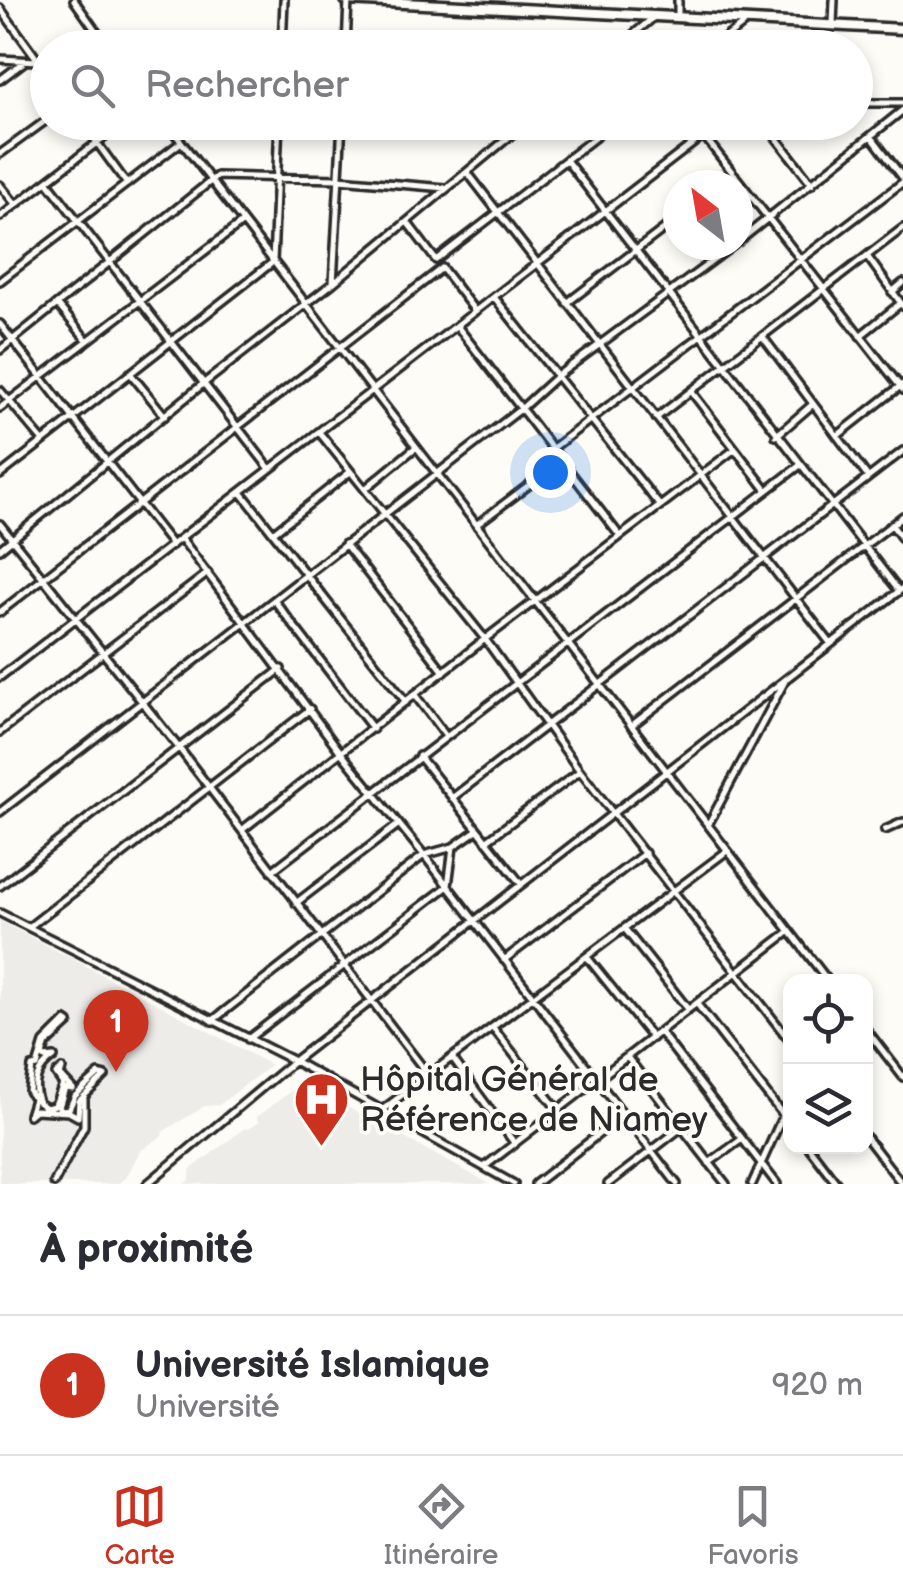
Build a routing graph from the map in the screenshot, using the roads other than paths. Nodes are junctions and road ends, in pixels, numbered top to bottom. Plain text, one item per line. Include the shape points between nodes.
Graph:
1 (74, 0) edge
2 (284, 0) edge
3 (347, 0) edge
4 (678, 0) edge
5 (834, 0) edge
6 (521, 3) edge
7 (0, 5) edge
8 (656, 15) junction
9 (678, 16) junction
10 (748, 20) junction
11 (833, 24) junction
12 (901, 27) edge
13 (95, 30) edge
14 (283, 30) edge
15 (346, 30) edge
16 (638, 30) edge
17 (735, 30) edge
18 (30, 49) edge
19 (0, 59) edge
20 (26, 60) junction
21 (30, 60) edge
22 (0, 80) edge
23 (873, 104) edge
24 (903, 106) edge
25 (30, 132) edge
26 (873, 134) edge
27 (873, 139) edge
28 (94, 140) edge
29 (102, 140) edge
30 (278, 140) edge
31 (341, 140) edge
32 (501, 140) edge
33 (592, 140) edge
34 (699, 140) edge
35 (707, 140) edge
36 (778, 140) edge
37 (866, 140) edge
38 (181, 142) joint
39 (97, 144) junction
40 (0, 154) edge
41 (566, 160) junction
42 (730, 170) edge
43 (467, 172) junction
44 (277, 177) junction
45 (339, 179) junction
46 (210, 180) junction
47 (903, 180) edge
48 (46, 181) junction
49 (126, 184) junction
50 (812, 184) junction
51 (0, 185) edge
52 (448, 188) junction
53 (753, 199) edge
54 (16, 205) junction
55 (605, 212) junction
56 (498, 213) junction
57 (0, 217) edge
58 (768, 218) junction
59 (78, 221) junction
60 (243, 222) junction
61 (407, 222) junction
62 (903, 228) edge
63 (663, 230) edge
64 (753, 230) edge
65 (634, 252) junction
66 (866, 256) junction
67 (436, 260) junction
68 (714, 260) edge
69 (800, 260) junction
70 (109, 261) junction
71 (273, 262) junction
72 (538, 264) junction
73 (442, 268) junction
74 (0, 280) edge
75 (334, 283) junction
76 (903, 283) edge
77 (824, 289) junction
78 (892, 292) junction
79 (668, 295) junction
80 (494, 297) junction
81 (140, 300) junction
82 (567, 302) junction
83 (57, 304) junction
84 (306, 304) junction
85 (902, 304) edge
86 (475, 312) junction
87 (0, 324) edge
88 (457, 326) junction
89 (700, 336) junction
90 (763, 336) junction
91 (860, 336) junction
92 (12, 340) junction
93 (87, 340) junction
94 (170, 342) junction
95 (600, 346) junction
96 (340, 348) junction
97 (0, 350) edge
98 (724, 367) junction
99 (130, 374) junction
100 (40, 376) junction
101 (557, 376) junction
102 (203, 384) junction
103 (902, 387) edge
104 (633, 388) junction
105 (0, 390) edge
106 (373, 391) junction
107 (691, 391) junction
108 (9, 401) junction
109 (814, 404) junction
110 (0, 408) edge
111 (522, 408) junction
112 (166, 416) junction
113 (73, 418) junction
114 (656, 418) junction
115 (591, 419) junction
116 (238, 428) junction
117 (318, 432) junction
118 (776, 436) junction
119 (837, 436) junction
120 (43, 441) junction
121 (416, 447) junction
122 (552, 448) junction
123 (735, 448) junction
124 (903, 451) edge
125 (562, 460) junction
126 (108, 462) junction
127 (799, 466) junction
128 (270, 469) junction
129 (350, 471) junction
130 (0, 474) edge
131 (437, 474) junction
132 (700, 475) junction
133 (868, 477) junction
134 (365, 489) junction
135 (766, 489) junction
136 (241, 492) junction
137 (140, 504) junction
138 (660, 506) junction
139 (832, 506) junction
140 (385, 513) junction
141 (731, 516) junction
142 (903, 516) edge
143 (0, 524) edge
144 (892, 524) junction
145 (476, 525) junction
146 (274, 532) junction
147 (620, 536) junction
148 (181, 538) junction
149 (12, 540) junction
150 (903, 540) edge
151 (345, 544) junction
152 (172, 545) junction
153 (864, 546) junction
154 (0, 549) edge
155 (764, 558) junction
156 (208, 573) junction
157 (306, 574) junction
158 (43, 578) junction
159 (901, 590) edge
160 (273, 599) junction
161 (796, 599) junction
162 (534, 600) junction
163 (0, 612) edge
164 (75, 620) junction
165 (245, 621) junction
166 (485, 639) junction
167 (567, 642) junction
168 (831, 644) junction
169 (103, 654) junction
170 (281, 668) junction
171 (444, 672) junction
172 (0, 677) edge
173 (786, 678) junction
174 (515, 681) junction
175 (600, 685) junction
176 (416, 695) junction
177 (406, 702) junction
178 (143, 703) junction
179 (310, 710) junction
180 (546, 725) junction
181 (631, 726) junction
182 (372, 729) junction
183 (0, 732) edge
184 (446, 735) junction
185 (179, 748) junction
186 (342, 754) junction
187 (418, 756) junction
188 (580, 770) junction
189 (666, 772) junction
190 (210, 788) junction
191 (372, 792) junction
192 (452, 798) junction
193 (0, 812) edge
194 (614, 812) junction
195 (903, 822) edge
196 (399, 824) junction
197 (708, 825) junction
198 (242, 830) junction
199 (477, 830) junction
200 (885, 830) dead end
201 (486, 841) junction
202 (453, 847) junction
203 (728, 850) junction
204 (645, 853) junction
205 (424, 854) junction
206 (272, 871) junction
207 (521, 884) junction
208 (0, 886) edge
209 (448, 886) junction
210 (674, 891) junction
211 (296, 904) junction
212 (0, 913) edge
213 (474, 920) junction
214 (29, 927) junction
215 (625, 928) junction
216 (790, 931) junction
217 (322, 934) junction
218 (587, 957) junction
219 (504, 960) junction
220 (345, 965) junction
221 (737, 972) junction
222 (823, 974) edge
223 (533, 998) junction
224 (373, 1000) junction
225 (697, 1003) junction
226 (689, 1010) junction
227 (212, 1021) junction
228 (493, 1028) junction
229 (783, 1031) edge
230 (660, 1032) junction
231 (248, 1038) junction
232 (652, 1038) junction
233 (873, 1038) edge
234 (627, 1057) junction
235 (452, 1059) junction
236 (294, 1061) junction
237 (429, 1076) junction
238 (903, 1077) edge
239 (597, 1081) junction
240 (84, 1097) junction
241 (382, 1110) junction
242 (558, 1110) junction
243 (624, 1115) junction
244 (783, 1115) joint
245 (682, 1127) junction
246 (742, 1139) junction
247 (516, 1144) junction
248 (873, 1146) edge
249 (651, 1151) junction
250 (814, 1154) edge
251 (709, 1163) junction
252 (762, 1164) junction
253 (484, 1167) junction
254 (54, 1183) edge
255 (611, 1183) edge
256 (147, 1184) edge
257 (514, 1184) edge
258 (535, 1184) edge
259 (676, 1184) edge
260 (726, 1184) edge
261 (752, 1184) edge
262 (776, 1184) edge
263 (837, 1184) edge
264 (902, 1184) edge

1 - 13 street
2 - 14 street
3 - 6 main road
3 - 15 street
4 - 9 street
5 - 11 street
6 - 8 main road
7 - 18 street
8 - 9 main road
8 - 16 street
9 - 10 main road
10 - 11 main road
10 - 17 street
11 - 12 main road
19 - 20 street
20 - 21 street
20 - 22 street
23 - 24 street
24 - 26 street
25 - 40 street
27 - 47 street
28 - 39 street
29 - 39 street
30 - 44 street
31 - 45 street
32 - 43 street
33 - 41 street
34 - 55 street
35 - 42 street
36 - 50 street
37 - 50 street
38 - 46 street
38 - 49 street
39 - 48 street
39 - 49 street
41 - 55 street
41 - 56 street
43 - 52 street
43 - 56 street
44 - 45 street
44 - 46 street via 224,174
44 - 71 street
45 - 52 street
45 - 75 street
46 - 60 street
46 - 70 street
47 - 69 street
48 - 54 street
48 - 59 street
49 - 59 street
50 - 58 street
51 - 54 street
52 - 61 street
53 - 58 street
54 - 57 street
55 - 65 street
55 - 72 street
56 - 67 street
56 - 72 street
58 - 64 street
58 - 69 street
59 - 70 street
59 - 74 street
60 - 71 street
60 - 81 street
61 - 67 street
61 - 75 street
62 - 66 street
63 - 65 street
65 - 79 street
65 - 82 street
66 - 77 street
66 - 78 street
67 - 73 street
68 - 79 street
69 - 77 street
69 - 89 street
70 - 81 street
70 - 83 street
71 - 84 street
71 - 94 street
72 - 80 street
72 - 82 street
73 - 86 street
73 - 96 street
75 - 84 street
76 - 78 street
77 - 90 street
77 - 91 street
78 - 85 street
79 - 89 street
79 - 95 street
80 - 86 street
80 - 101 street
81 - 93 street
81 - 94 street
82 - 95 street
83 - 92 street
83 - 93 street
84 - 96 street
84 - 102 street
85 - 91 street
86 - 88 street
87 - 92 street
88 - 106 street
88 - 111 street
89 - 98 street
89 - 104 street
90 - 98 street
90 - 109 street
91 - 103 street
92 - 97 street
92 - 100 street
93 - 100 street
94 - 99 street
94 - 102 street
95 - 101 street
95 - 104 street
96 - 106 street
96 - 116 street
98 - 107 street
98 - 118 street
99 - 112 street
99 - 113 street
100 - 108 street
100 - 113 street
101 - 111 street
101 - 115 street
102 - 112 street
102 - 116 street
103 - 119 street
104 - 114 street
104 - 115 street
105 - 108 street
106 - 117 street
106 - 121 street
107 - 114 street
107 - 123 street
108 - 110 street
108 - 120 street
109 - 118 street
109 - 119 street
111 - 122 street
111 - 131 street
112 - 126 street
113 - 120 street
113 - 126 street
114 - 132 street
115 - 122 street
115 - 138 street
116 - 128 street
116 - 137 street
117 - 128 street
117 - 129 street
118 - 127 street
119 - 133 street
120 - 130 street
121 - 131 street
121 - 134 street
122 - 125 street
123 - 132 street
123 - 135 street
124 - 133 street
125 - 145 street
125 - 147 street
126 - 137 street
126 - 149 street
127 - 135 street
127 - 139 street
128 - 136 street
129 - 134 street
129 - 146 street
131 - 140 street
131 - 145 street
132 - 138 street
132 - 141 street
133 - 139 street
134 - 140 street
135 - 141 street
136 - 146 street
136 - 148 street
137 - 152 street
137 - 158 street
138 - 147 street
139 - 153 street
139 - 155 street
140 - 151 street
140 - 166 street
141 - 155 street
141 - 167 street
142 - 144 street
143 - 149 street
144 - 150 street
144 - 153 street
145 - 162 street
146 - 157 street
147 - 162 street
148 - 152 street
148 - 156 street
149 - 154 street
149 - 158 street
151 - 157 street
151 - 171 street
152 - 164 street
153 - 159 street
153 - 161 street
155 - 161 street
155 - 175 street
156 - 165 street
156 - 169 street
157 - 160 street
157 - 177 street
158 - 163 street
158 - 164 street
159 - 168 street
160 - 165 street
160 - 182 street
161 - 168 street
161 - 181 street
162 - 166 street
162 - 167 street
164 - 169 street
164 - 172 street
165 - 170 street
165 - 178 street
166 - 171 street
166 - 174 street
167 - 174 street
167 - 175 street
168 - 173 street
169 - 178 street
169 - 183 street
170 - 179 street
170 - 185 street
171 - 176 street
173 - 189 street
173 - 197 street
174 - 180 street
174 - 184 street
175 - 180 street
175 - 181 street
176 - 177 street
176 - 184 street
177 - 182 street
178 - 185 street
178 - 193 street
179 - 186 street
179 - 190 street
180 - 188 street
180 - 192 street
181 - 189 street
182 - 186 street
184 - 187 street
185 - 190 street
185 - 208 street
186 - 191 street
186 - 198 street
187 - 191 street
187 - 192 street
188 - 194 street
188 - 201 street
189 - 194 street
189 - 197 street
190 - 198 street
190 - 214 street
191 - 196 street
191 - 206 street
192 - 199 street
194 - 204 street
194 - 207 street
195 - 200 street
196 - 205 street
196 - 211 street
197 - 203 street
198 - 206 street
199 - 201 street
199 - 202 street
201 - 207 street
202 - 205 street
202 - 209 street
203 - 210 street
203 - 216 street
204 - 210 street
204 - 219 street
205 - 209 street
205 - 217 street
206 - 211 street
207 - 213 street
209 - 213 street
209 - 220 street
210 - 215 street
210 - 221 street
211 - 217 street
212 - 214 street
213 - 219 street
213 - 224 street
214 - 227 street
215 - 218 street
215 - 226 street
216 - 221 street
216 - 222 street
217 - 220 street
217 - 227 street
218 - 223 street
218 - 232 street
219 - 223 street
220 - 224 street
220 - 231 street
221 - 225 street
221 - 229 street
223 - 228 street
223 - 239 street
224 - 236 street
224 - 237 street
225 - 226 street
225 - 244 street
226 - 230 street
227 - 231 street
228 - 235 street
228 - 242 street
230 - 232 street
230 - 246 street
231 - 236 street
232 - 234 street
233 - 238 street
234 - 239 street
234 - 245 street
235 - 237 street
235 - 247 street
236 - 241 street
236 - 256 street
237 - 241 street
239 - 242 street
239 - 243 street
240 - 240 street via 105,1075 90,1081 67,1110 59,1107 61,1098 66,1086 73,1089 62,1069 52,1107 41,1106 34,1090 39,1071 54,1057 42,1055 46,1044 66,1020 44,1044 38,1066 32,1067 34,1099 27,1114 78,1117
240 - 254 street via 84,1126
241 - 253 street
242 - 247 street
243 - 249 street
243 - 258 street
244 - 252 street
245 - 249 street
245 - 251 street
246 - 251 street
246 - 252 street
247 - 253 street
248 - 264 street
249 - 255 street
249 - 259 street
250 - 263 street
251 - 260 street
252 - 261 street
252 - 262 street
253 - 257 street

